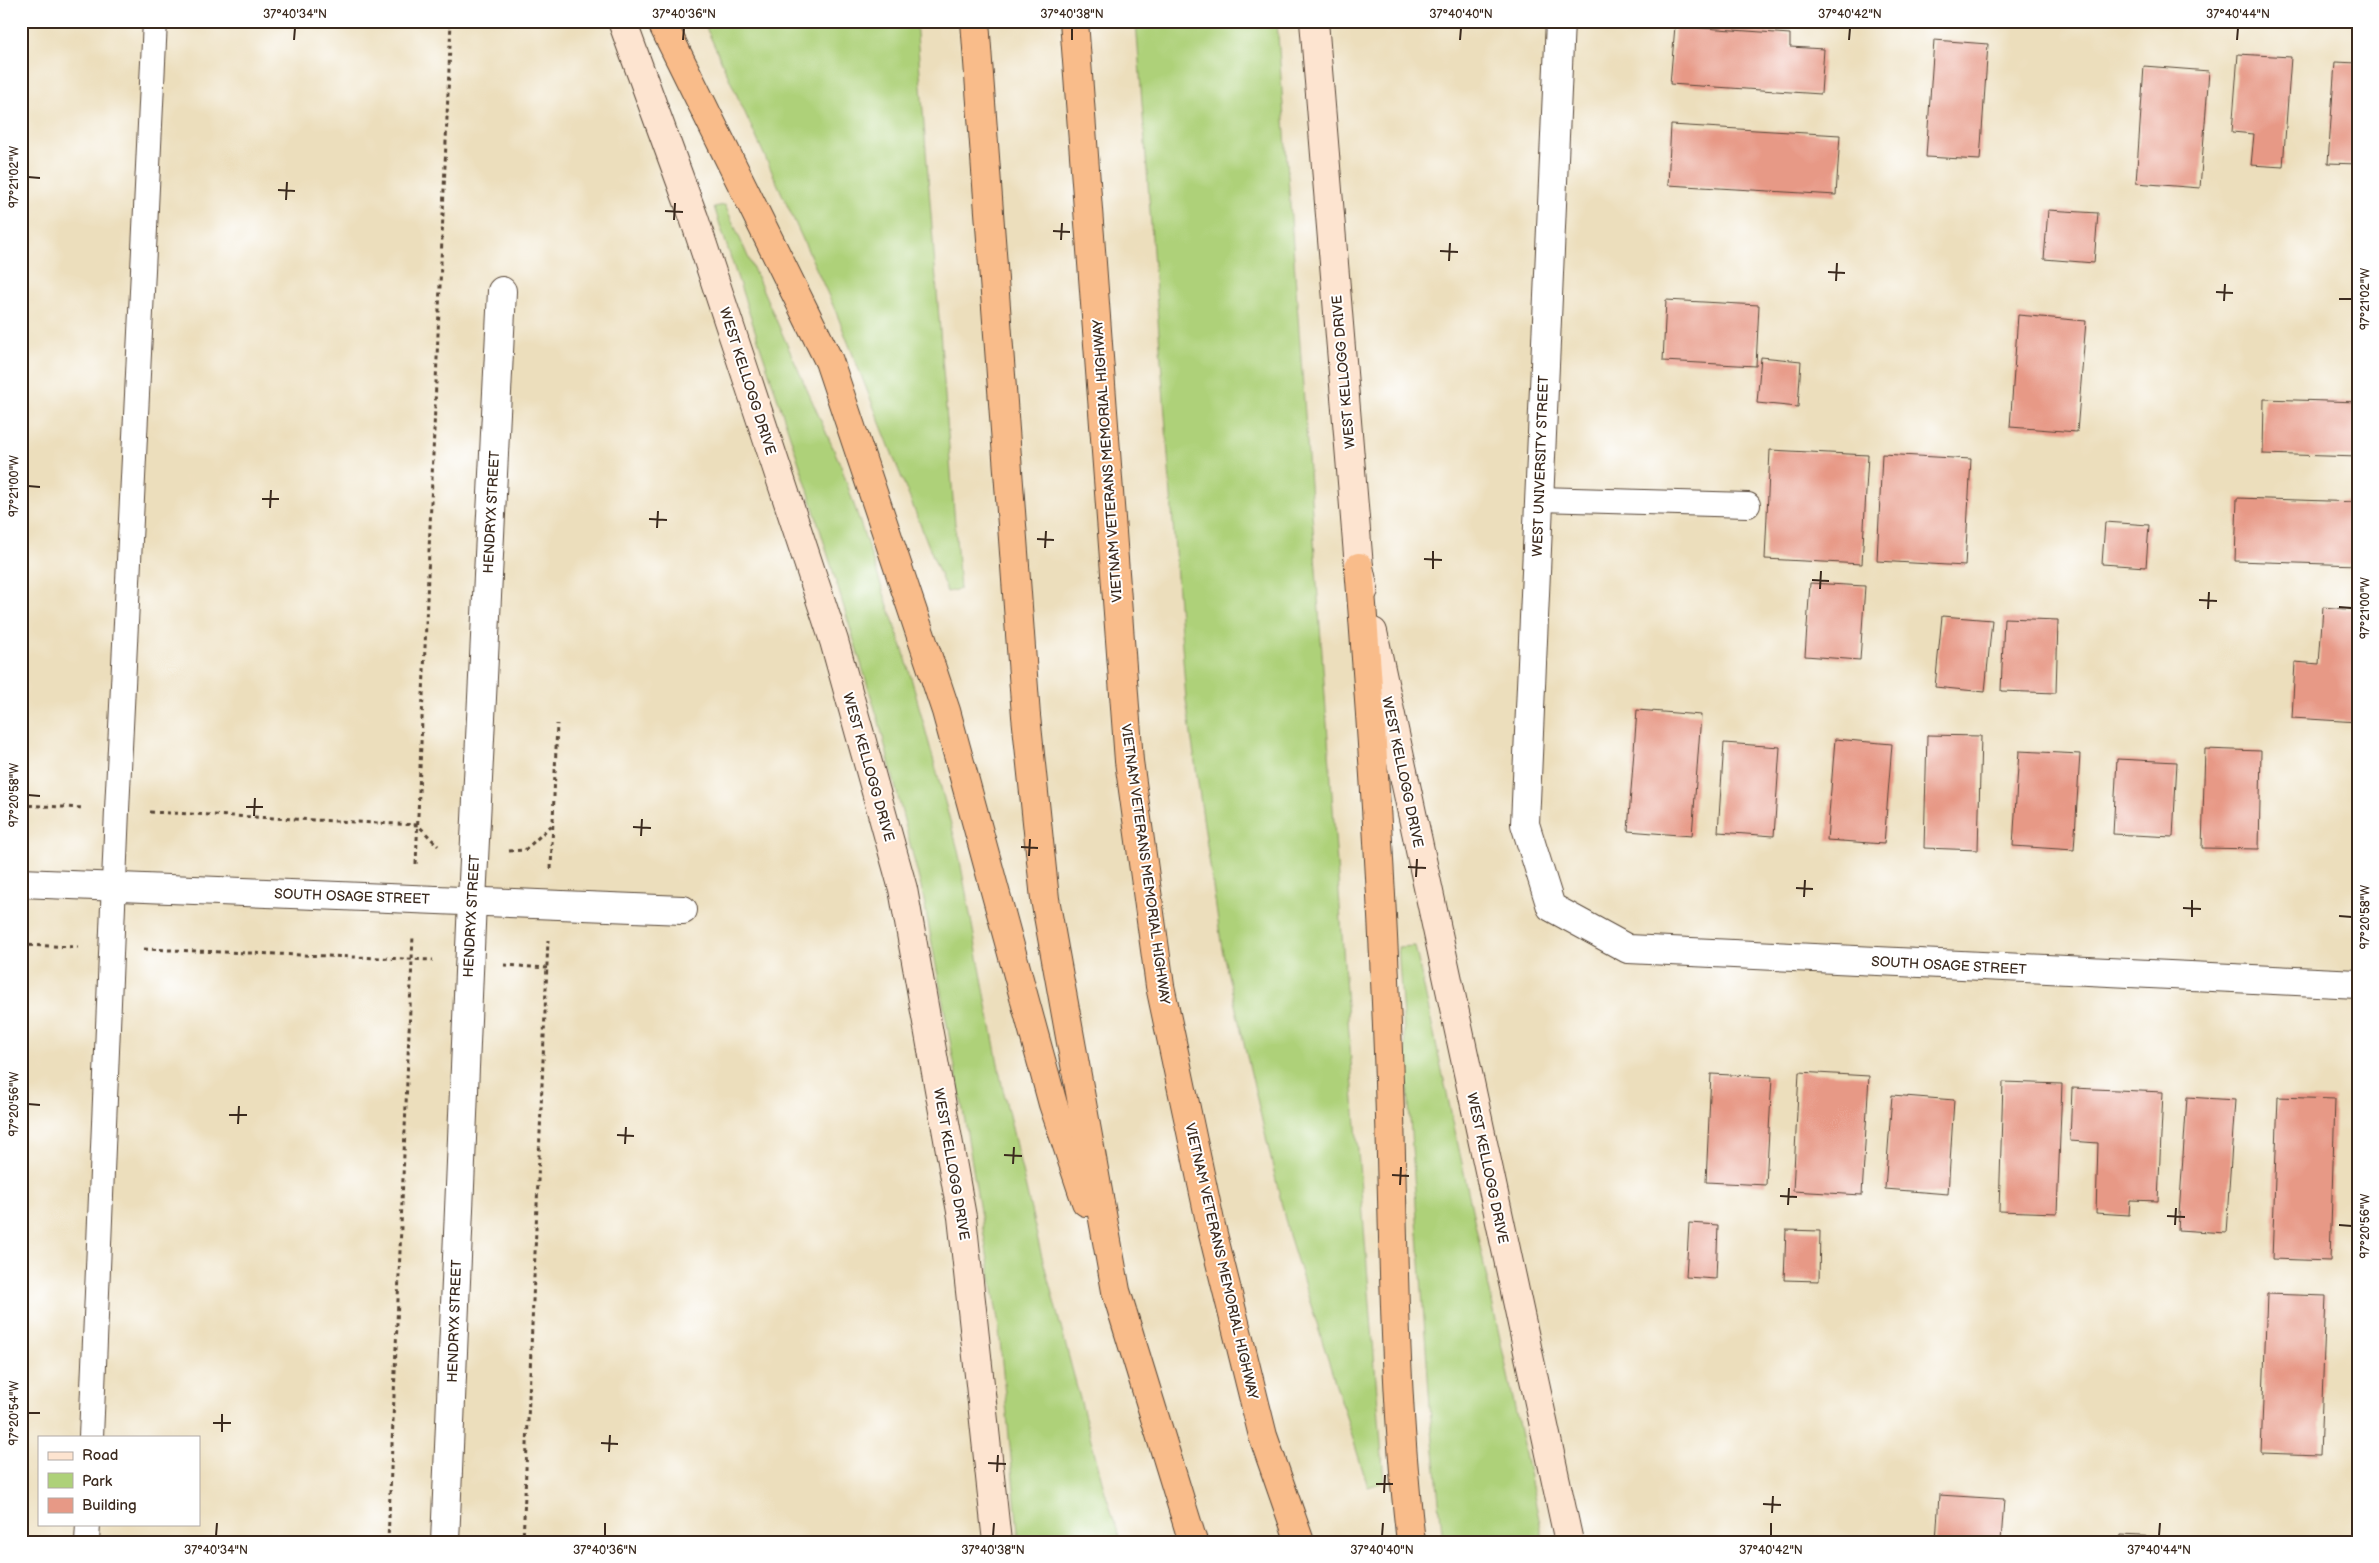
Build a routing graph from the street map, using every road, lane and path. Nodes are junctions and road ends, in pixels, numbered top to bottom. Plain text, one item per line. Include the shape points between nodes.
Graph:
1 (155, 21) edge
2 (451, 21) edge
3 (622, 21) edge
4 (661, 21) edge
5 (975, 21) edge
6 (1074, 21) edge
7 (1314, 21) edge
8 (1560, 21) edge
9 (502, 291) dead end
10 (1538, 499) junction
11 (1748, 505) dead end
12 (1359, 567) junction
13 (557, 724) dead end
14 (21, 805) edge
15 (117, 810) junction
16 (553, 824) junction
17 (418, 825) junction
18 (474, 851) junction
19 (21, 883) edge
20 (114, 887) junction
21 (414, 899) junction
22 (472, 902) junction
23 (550, 905) junction
24 (1551, 907) joint
25 (683, 910) dead end
26 (21, 945) edge
27 (111, 948) junction
28 (412, 958) junction
29 (2358, 984) edge
30 (1116, 1291) junction
31 (91, 1436) edge
32 (88, 1526) edge
33 (87, 1542) edge
34 (388, 1542) edge
35 (445, 1542) edge
36 (523, 1542) edge
37 (997, 1542) edge
38 (1193, 1542) edge
39 (1300, 1542) edge
40 (1411, 1542) edge
41 (1569, 1542) edge

1 - 15 lane
2 - 17 path
3 - 37 main road, WEST KELLOGG DRIVE via 694,218 834,641 902,889 962,1217
4 - 30 highway via 830,361 946,711 1053,1104
5 - 30 highway via 1026,716 1045,899
6 - 39 highway, VIETNAM VETERANS MEMORIAL HIGHWAY via 1129,761 1160,986 1228,1296 1264,1436
7 - 12 main road, WEST KELLOGG DRIVE
8 - 10 street, WEST UNIVERSITY STREET
9 - 18 street, HENDRYX STREET
10 - 11 lane
10 - 24 street, WEST UNIVERSITY STREET via 1525,824
12 - 40 highway via 1388,1050 1398,1387
12 - 41 main road, WEST KELLOGG DRIVE
13 - 16 path
14 - 15 path
15 - 17 path
15 - 20 lane
16 - 18 path via 525,850
16 - 23 path
17 - 18 path via 444,852
17 - 21 path
18 - 22 street, HENDRYX STREET
19 - 20 street, SOUTH OSAGE STREET
20 - 21 street, SOUTH OSAGE STREET
20 - 27 lane
21 - 22 street, SOUTH OSAGE STREET
21 - 28 path
22 - 23 street, SOUTH OSAGE STREET
22 - 35 street, HENDRYX STREET
23 - 25 street, SOUTH OSAGE STREET
23 - 36 path
24 - 29 street, SOUTH OSAGE STREET via 1628,949
26 - 27 path
27 - 28 path
27 - 31 lane
28 - 34 path
30 - 38 highway
32 - 33 lane

